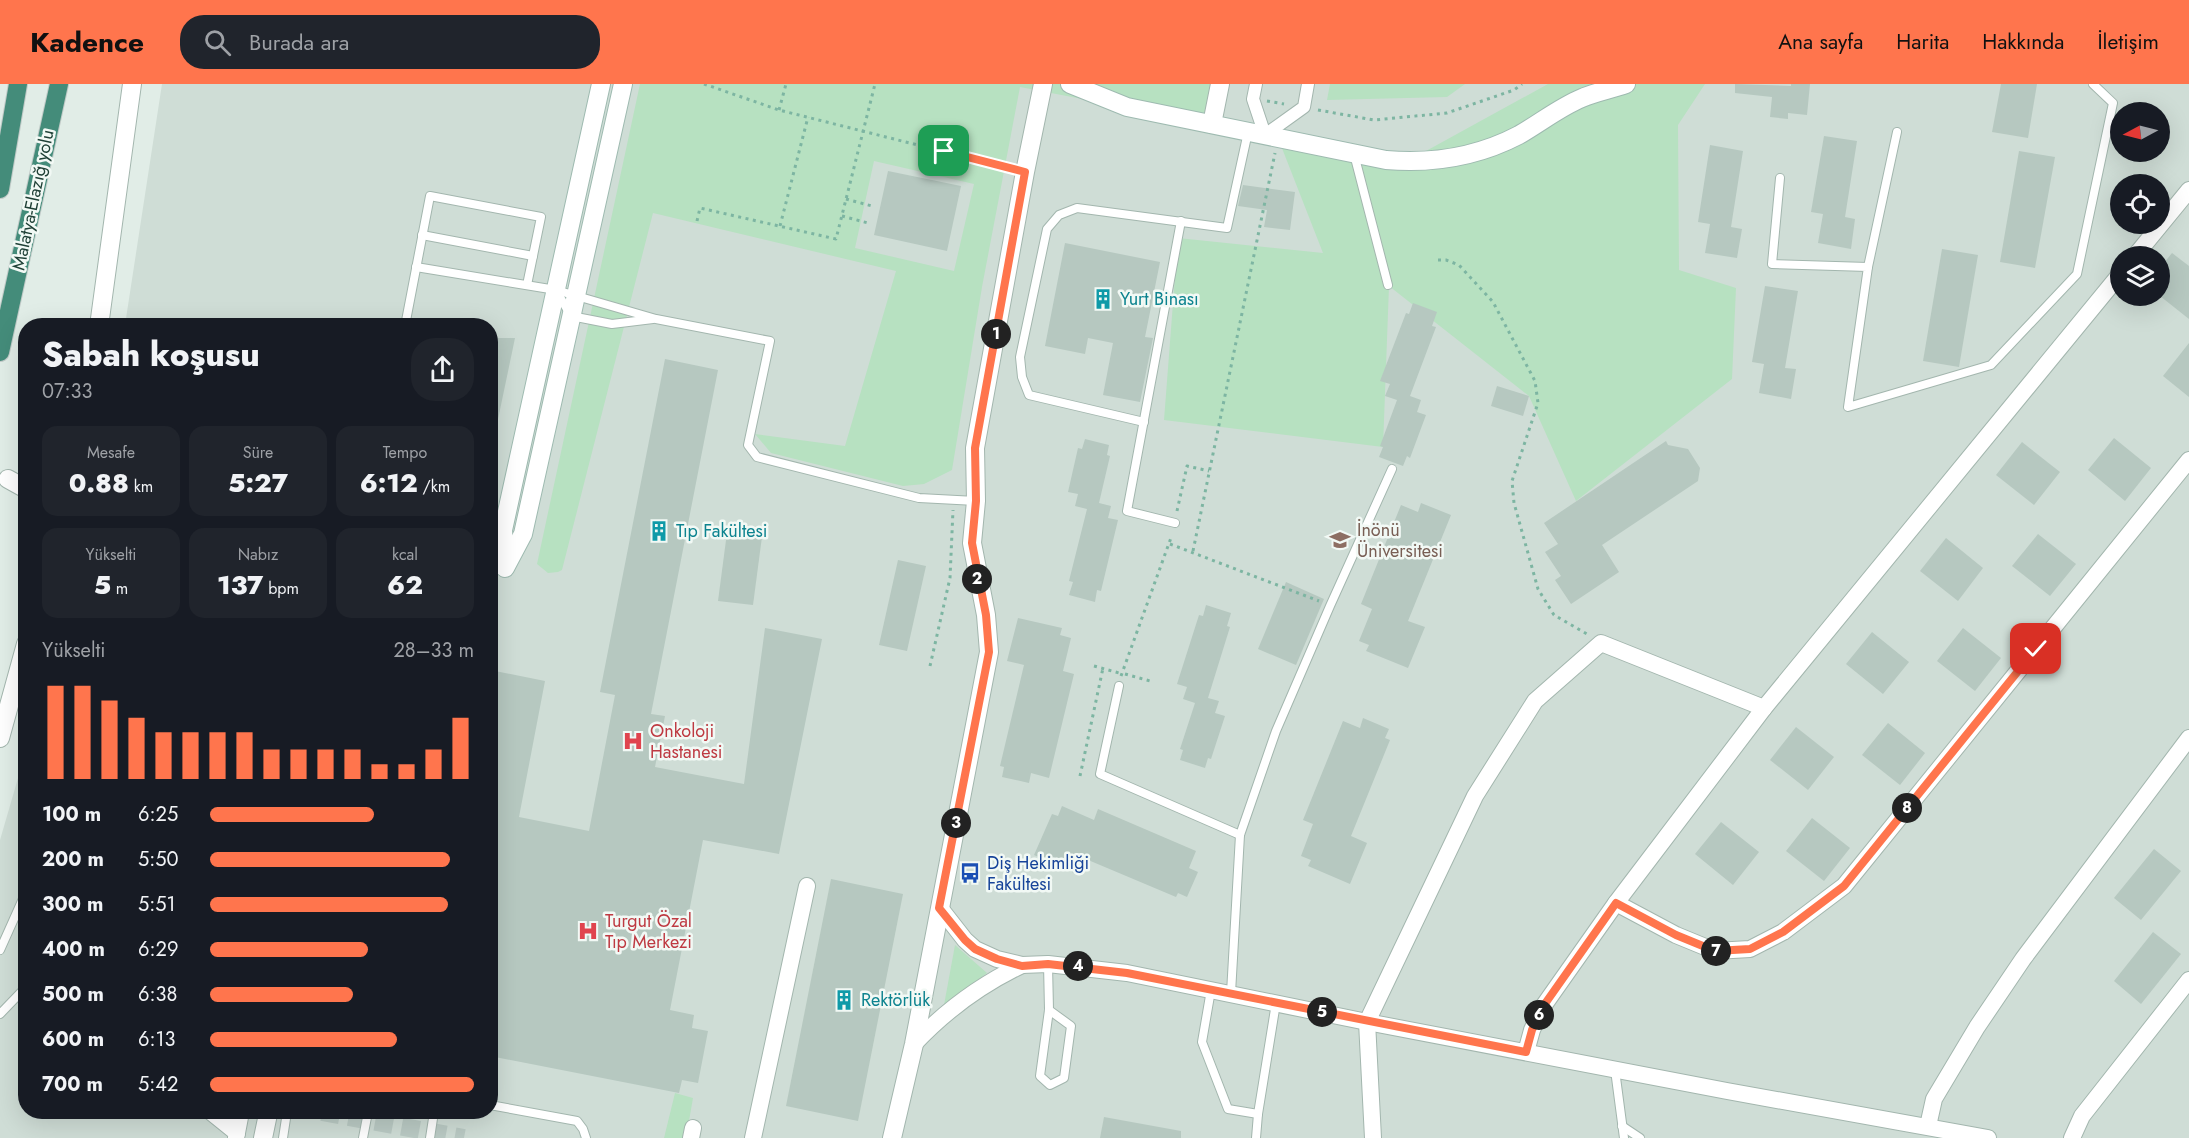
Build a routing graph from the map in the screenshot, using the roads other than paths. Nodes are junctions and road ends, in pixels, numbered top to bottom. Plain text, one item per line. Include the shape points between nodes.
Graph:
1 (18, 84) edge
2 (59, 84) edge
3 (132, 84) edge
4 (601, 84) edge
5 (623, 84) edge
6 (1043, 84) edge
7 (1070, 84) edge
8 (1220, 84) edge
9 (1256, 84) edge
10 (1308, 84) edge
11 (1595, 84) edge
12 (1626, 84) edge
13 (2093, 84) edge
14 (1581, 99) junction
15 (1212, 124) junction
16 (1897, 132) dead end
17 (1264, 135) junction
18 (1354, 154) junction
19 (1780, 178) dead end
20 (0, 189) edge
21 (2189, 190) edge
22 (1181, 221) junction
23 (422, 235) junction
24 (2143, 246) edge
25 (533, 256) junction
26 (416, 267) junction
27 (1868, 267) junction
28 (527, 285) junction
29 (1388, 285) dead end
30 (2110, 286) edge
31 (556, 290) junction
32 (576, 294) junction
33 (572, 316) junction
34 (100, 318) edge
35 (406, 318) edge
36 (656, 319) junction
37 (0, 352) edge
38 (1144, 422) junction
39 (2189, 460) edge
40 (1392, 469) dead end
41 (18, 480) edge
42 (18, 485) edge
43 (976, 501) junction
44 (1175, 523) road end
45 (18, 673) edge
46 (1119, 686) road end
47 (1764, 708) junction
48 (0, 738) edge
49 (2189, 738) edge
50 (1240, 835) junction
51 (807, 886) dead end
52 (1616, 903) junction
53 (939, 908) junction
54 (18, 910) edge
55 (0, 950) edge
56 (1048, 964) junction
57 (1022, 966) junction
58 (2189, 980) edge
59 (1211, 989) junction
60 (1231, 993) junction
61 (18, 995) edge
62 (1276, 1003) junction
63 (1049, 1010) junction
64 (0, 1014) edge
65 (1367, 1022) junction
66 (914, 1044) junction
67 (1526, 1052) junction
68 (1615, 1069) junction
69 (498, 1106) edge
70 (1258, 1114) junction
71 (218, 1119) edge
72 (239, 1119) edge
73 (267, 1119) edge
74 (286, 1119) edge
75 (367, 1119) edge
76 (433, 1119) edge
77 (1622, 1126) junction
78 (1928, 1126) junction
79 (236, 1136) edge
80 (263, 1138) edge
81 (283, 1138) edge
82 (363, 1138) edge
83 (430, 1138) edge
84 (586, 1138) edge
85 (753, 1138) edge
86 (892, 1138) edge
87 (1256, 1138) edge
88 (1373, 1138) edge
89 (1624, 1138) edge
90 (1640, 1138) edge
91 (1988, 1138) edge
92 (2072, 1138) edge

1 - 20 highway
2 - 37 highway, Malatya-Elazığ yolu
3 - 34 main road
4 - 31 main road
5 - 32 main road
6 - 43 main road via 975,448
7 - 15 main road via 1127,108
8 - 15 main road
9 - 17 street via 1253,99
10 - 17 street via 1304,107
11 - 14 main road
12 - 14 main road
13 - 27 lane via 2113,103 2077,274 1991,365 1848,407
14 - 18 main road via 1502,143 1464,156 1406,162
15 - 17 main road
16 - 27 lane
17 - 18 main road
17 - 22 lane via 1227,228
18 - 29 lane
19 - 27 lane via 1772,264
21 - 24 street
22 - 38 lane
22 - 38 lane via 1077,208 1059,214 1047,228 1020,357 1029,395
23 - 25 lane
23 - 25 lane via 430,195 540,217
23 - 26 lane
25 - 28 lane
26 - 28 lane
26 - 35 lane
28 - 31 lane
30 - 47 street
31 - 32 lane
31 - 33 lane
31 - 33 main road via 503,530 506,568 523,534
32 - 33 main road
32 - 36 lane
33 - 36 lane via 612,324
36 - 43 lane via 770,341 748,445 757,457 919,498
38 - 44 lane via 1127,511
39 - 52 street via 1844,886 1783,932 1750,949 1738,950 1715,951
40 - 50 lane via 1276,731
41 - 42 main road via 8,479
43 - 53 main road via 972,543 989,652
45 - 48 main road
46 - 50 lane via 1100,774
47 - 52 street
47 - 65 street via 1601,643 1535,701 1475,796
49 - 78 street via 1977,1026 1934,1099
50 - 60 lane
51 - 85 street
52 - 67 street via 1542,1008
53 - 57 street via 975,949
53 - 66 main road
54 - 55 lane
56 - 57 street
56 - 59 street via 1127,973
56 - 63 lane
57 - 66 street via 965,998
58 - 92 street via 2082,1116
59 - 60 street
59 - 70 lane via 1202,1042 1228,1109
60 - 62 street
61 - 64 lane
62 - 65 street
62 - 70 lane
63 - 63 lane via 1040,1076 1050,1085 1064,1078 1071,1026
65 - 67 street
65 - 88 street
66 - 86 main road
67 - 68 street
68 - 77 lane
68 - 78 street
69 - 84 lane via 577,1121
70 - 87 lane
71 - 79 street
72 - 79 street
73 - 80 main road
74 - 81 lane
75 - 82 lane
76 - 83 lane
77 - 89 lane
77 - 90 lane
78 - 91 street

